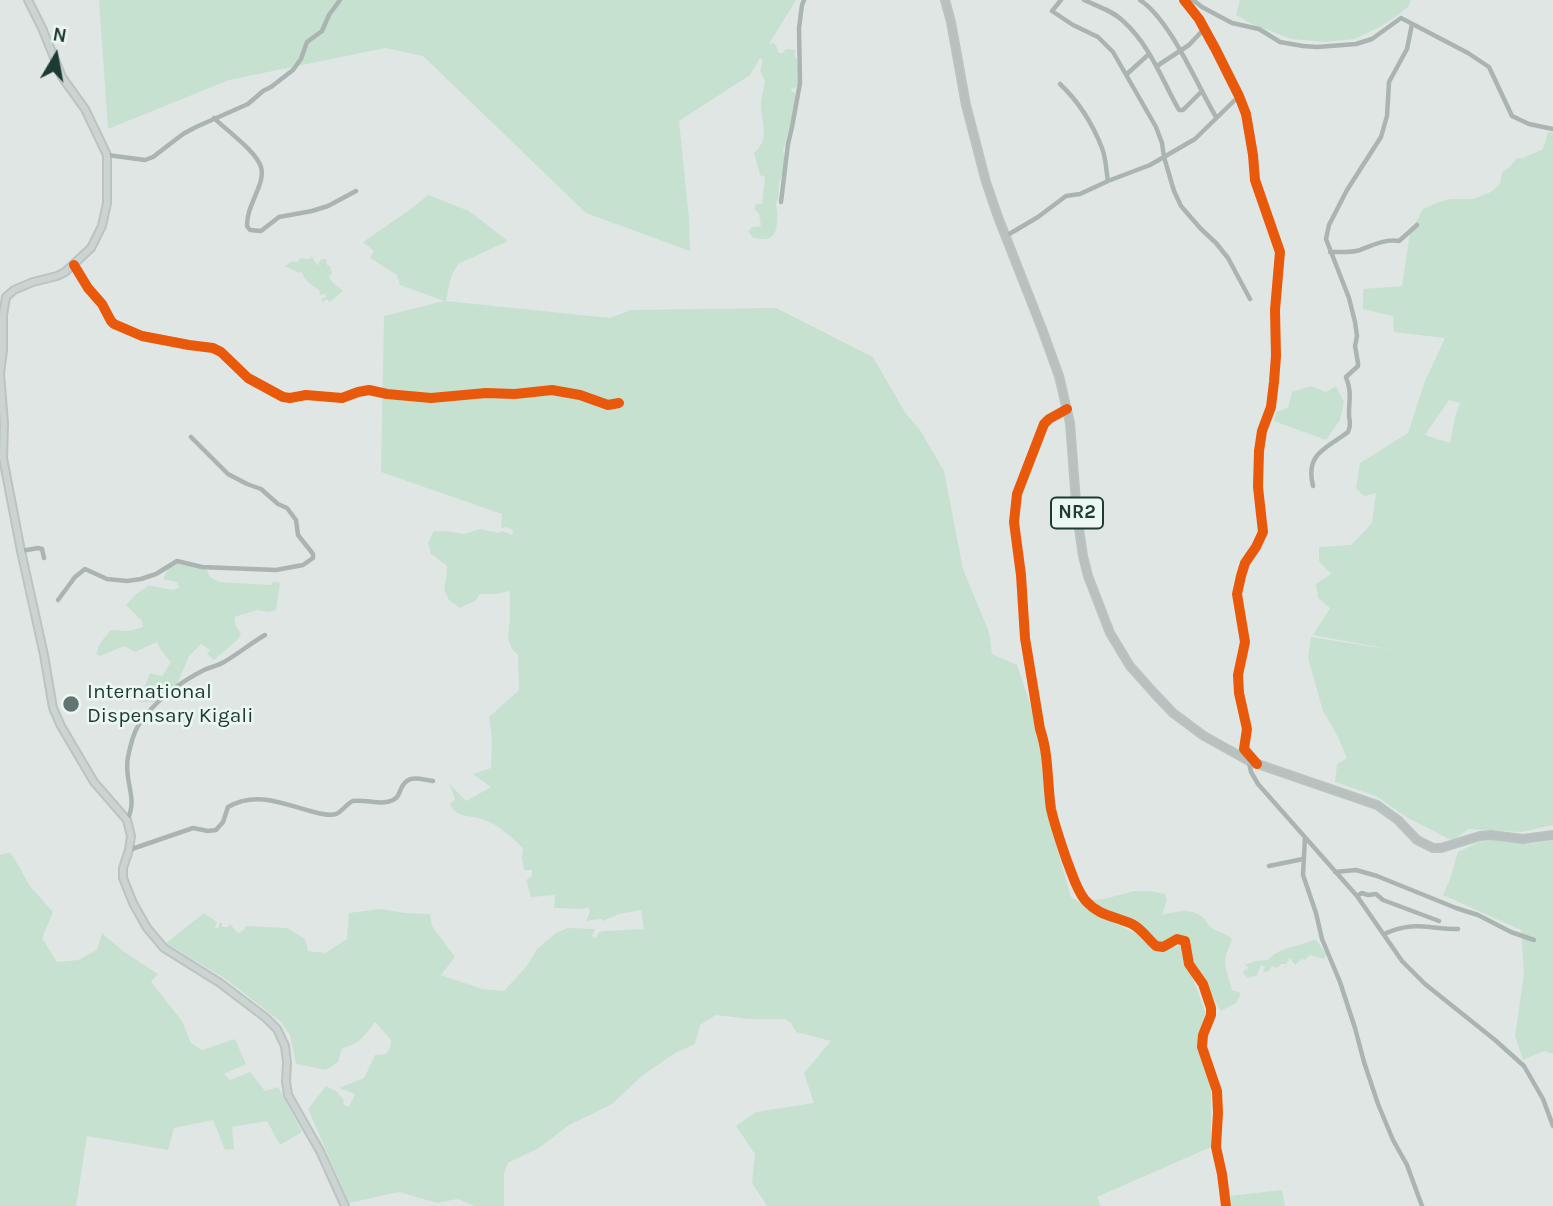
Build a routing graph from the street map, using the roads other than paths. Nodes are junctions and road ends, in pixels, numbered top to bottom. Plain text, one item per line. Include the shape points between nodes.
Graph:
1 (28, 0) edge
2 (340, 0) edge
3 (804, 0) edge
4 (945, 0) edge
5 (1061, 0) edge
6 (1084, 0) edge
7 (1140, 0) edge
8 (1185, 0) edge
9 (1193, 0) edge
10 (1094, 2) edge
11 (1412, 24) junction
12 (1204, 29) junction
13 (1180, 51) junction
14 (1149, 54) junction
15 (1157, 66) junction
16 (1127, 74) junction
17 (1060, 84) dead end
18 (1201, 92) junction
19 (1239, 96) junction
20 (1216, 117) junction
21 (214, 118) junction
22 (1553, 129) edge
23 (107, 155) junction
24 (1164, 158) junction
25 (1108, 181) junction
26 (356, 191) dead end
27 (781, 202) dead end
28 (1417, 225) dead end
29 (1005, 236) junction
30 (1330, 252) junction
31 (74, 265) junction
32 (1250, 299) dead end
33 (619, 402) dead end
34 (1067, 409) junction
35 (191, 437) dead end
36 (1313, 486) dead end
37 (21, 551) junction
38 (44, 558) dead end
39 (58, 600) dead end
40 (265, 635) dead end
41 (1253, 762) junction
42 (433, 781) dead end
43 (127, 820) junction
44 (1553, 835) edge
45 (1305, 837) junction
46 (129, 850) junction
47 (1303, 859) junction
48 (1269, 866) dead end
49 (1334, 872) junction
50 (1357, 896) junction
51 (1439, 921) dead end
52 (1458, 929) dead end
53 (1384, 934) junction
54 (1534, 940) dead end
55 (1553, 1126) edge
56 (345, 1206) edge
57 (1226, 1206) edge
58 (1422, 1206) edge

1 - 23 main road via 62,77 85,109
2 - 21 street via 293,70 248,104
3 - 27 street via 799,28 800,83
4 - 29 highway, NR2 via 974,141
5 - 16 street via 1052,11 1098,37
6 - 10 street
7 - 13 street
8 - 12 street
9 - 11 street via 1232,23 1303,46 1356,44 1401,19
10 - 14 street via 1124,22
11 - 22 street via 1489,67 1511,116
11 - 30 street via 1407,50 1389,82 1381,137 1329,225 1326,239
12 - 13 street
12 - 19 street
13 - 15 street
13 - 18 street
14 - 15 street
14 - 16 street
15 - 18 street via 1179,110
16 - 24 street via 1156,127
17 - 25 street via 1096,135
18 - 20 street
19 - 20 street
19 - 41 street via 1248,122 1255,180 1280,252 1275,382 1259,451 1263,532 1245,564 1237,594 1245,642 1238,674 1247,729 1244,749
20 - 24 street via 1195,139
21 - 23 street via 145,160
21 - 26 street via 261,165 260,186 247,215 250,230 261,231 279,217 328,206
23 - 31 main road via 102,226 91,248
24 - 25 street
24 - 32 street via 1181,206 1228,258
25 - 29 street via 1066,196
28 - 30 street via 1399,240 1358,251
29 - 34 highway, NR2
30 - 36 street via 1349,298 1358,363 1346,377 1350,428 1315,457 1310,472
31 - 33 street via 114,324 142,336 213,348 248,378 283,397 342,398 369,390 431,398 552,390 608,405
31 - 37 main road via 57,276 22,285 6,297 0,373 3,458
34 - 41 highway, NR2 via 1083,556 1110,633 1130,666 1174,713 1203,736
34 - 57 street via 1044,424 1019,485 1014,512 1024,638 1045,743 1051,809 1070,869 1094,908 1142,931 1156,946 1185,941 1189,964 1211,1007 1202,1047 1217,1091 1216,1147
35 - 39 street via 228,474 288,508 313,558 303,565 276,570 202,567 177,561 156,574 127,581 107,579 85,569
37 - 38 street via 40,548
37 - 43 main road via 53,708 94,782
40 - 43 street via 160,699 138,726 127,767 133,804
41 - 44 highway, NR2 via 1377,805 1425,845 1441,848 1491,835 1523,839
41 - 45 street via 1251,772 1258,784
42 - 46 street via 408,779 390,801 354,801 331,815 250,799 228,807 216,830 193,828
43 - 46 main road
45 - 47 street
45 - 49 street
46 - 56 main road via 122,873 125,885 157,941 277,1029 285,1046 288,1095
47 - 48 street
47 - 58 street via 1304,880 1364,1062
49 - 50 street
49 - 54 street via 1356,870 1377,876
50 - 51 street via 1376,894
50 - 53 street
52 - 53 street via 1405,926
53 - 55 street via 1419,979 1524,1066

